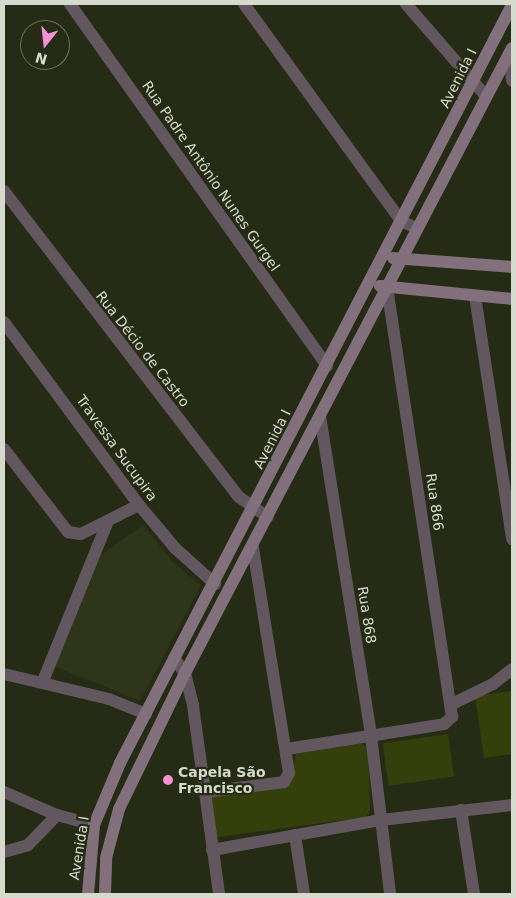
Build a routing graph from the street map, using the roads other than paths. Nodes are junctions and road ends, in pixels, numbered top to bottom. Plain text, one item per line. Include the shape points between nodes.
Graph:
1 (70, 4) edge
2 (244, 4) edge
3 (406, 4) edge
4 (512, 5) edge
5 (510, 51) edge
6 (512, 81) edge
7 (472, 82) junction
8 (485, 95) junction
9 (4, 191) edge
10 (401, 221) junction
11 (416, 228) junction
12 (383, 257) junction
13 (400, 258) junction
14 (512, 267) edge
15 (369, 285) junction
16 (386, 287) junction
17 (475, 296) junction
18 (512, 299) edge
19 (4, 322) edge
20 (327, 366) junction
21 (320, 416) junction
22 (4, 449) edge
23 (139, 505) junction
24 (253, 509) junction
25 (268, 517) junction
26 (107, 523) junction
27 (512, 538) edge
28 (253, 547) junction
29 (215, 584) junction
30 (174, 658) junction
31 (512, 669) edge
32 (185, 673) junction
33 (4, 674) edge
34 (44, 681) junction
35 (450, 705) junction
36 (146, 714) junction
37 (371, 736) junction
38 (287, 749) junction
39 (4, 792) edge
40 (206, 792) junction
41 (512, 805) edge
42 (461, 810) junction
43 (57, 815) junction
44 (381, 820) junction
45 (94, 825) junction
46 (295, 835) junction
47 (212, 850) junction
48 (4, 852) edge
49 (88, 894) edge
50 (105, 894) edge
51 (219, 894) edge
52 (304, 894) edge
53 (390, 894) edge
54 (474, 894) edge

1 - 20 street, Rua Padre Antônio Nunes Gurgel
2 - 10 street
3 - 7 street
4 - 7 street, Avenida I
5 - 6 street
5 - 8 street, Avenida I
7 - 8 street
7 - 10 street, Avenida I
8 - 11 street, Avenida I
9 - 24 street, Rua Décio de Castro via 233,489
10 - 11 street
10 - 12 street, Avenida I
11 - 13 street, Avenida I
12 - 13 street
12 - 15 street, Avenida I
13 - 14 street
13 - 16 street, Avenida I
15 - 16 street
15 - 20 street, Avenida I
16 - 17 street
16 - 21 street, Avenida I
16 - 35 street, Rua 866
17 - 18 street
17 - 27 street
19 - 23 street, Travessa Sucupira
20 - 24 street, Avenida I
21 - 25 street, Avenida I
21 - 37 street, Rua 868
22 - 26 street via 52,516 68,532 75,535
23 - 26 street
23 - 29 street, Travessa Sucupira via 175,548
24 - 25 street, Rua Décio de Castro
24 - 29 street, Avenida I
25 - 28 street, Avenida I
26 - 34 street
28 - 32 street, Avenida I
28 - 38 street
29 - 30 street, Avenida I
30 - 32 street
30 - 36 street, Avenida I
31 - 35 street via 494,684
32 - 40 street
32 - 50 street, Avenida I via 119,809 106,858
33 - 34 street
34 - 36 street via 109,699
35 - 37 street, Rua 866 via 449,721
36 - 45 street, Avenida I via 120,763
37 - 38 street
37 - 44 street, Rua 868
38 - 40 street via 289,773 284,782
39 - 43 street
40 - 47 street
41 - 42 street
42 - 44 street
42 - 54 street
43 - 45 street
43 - 48 street via 28,845
44 - 46 street
44 - 53 street, Rua 868
45 - 49 street, Avenida I
46 - 47 street
46 - 52 street
47 - 51 street

